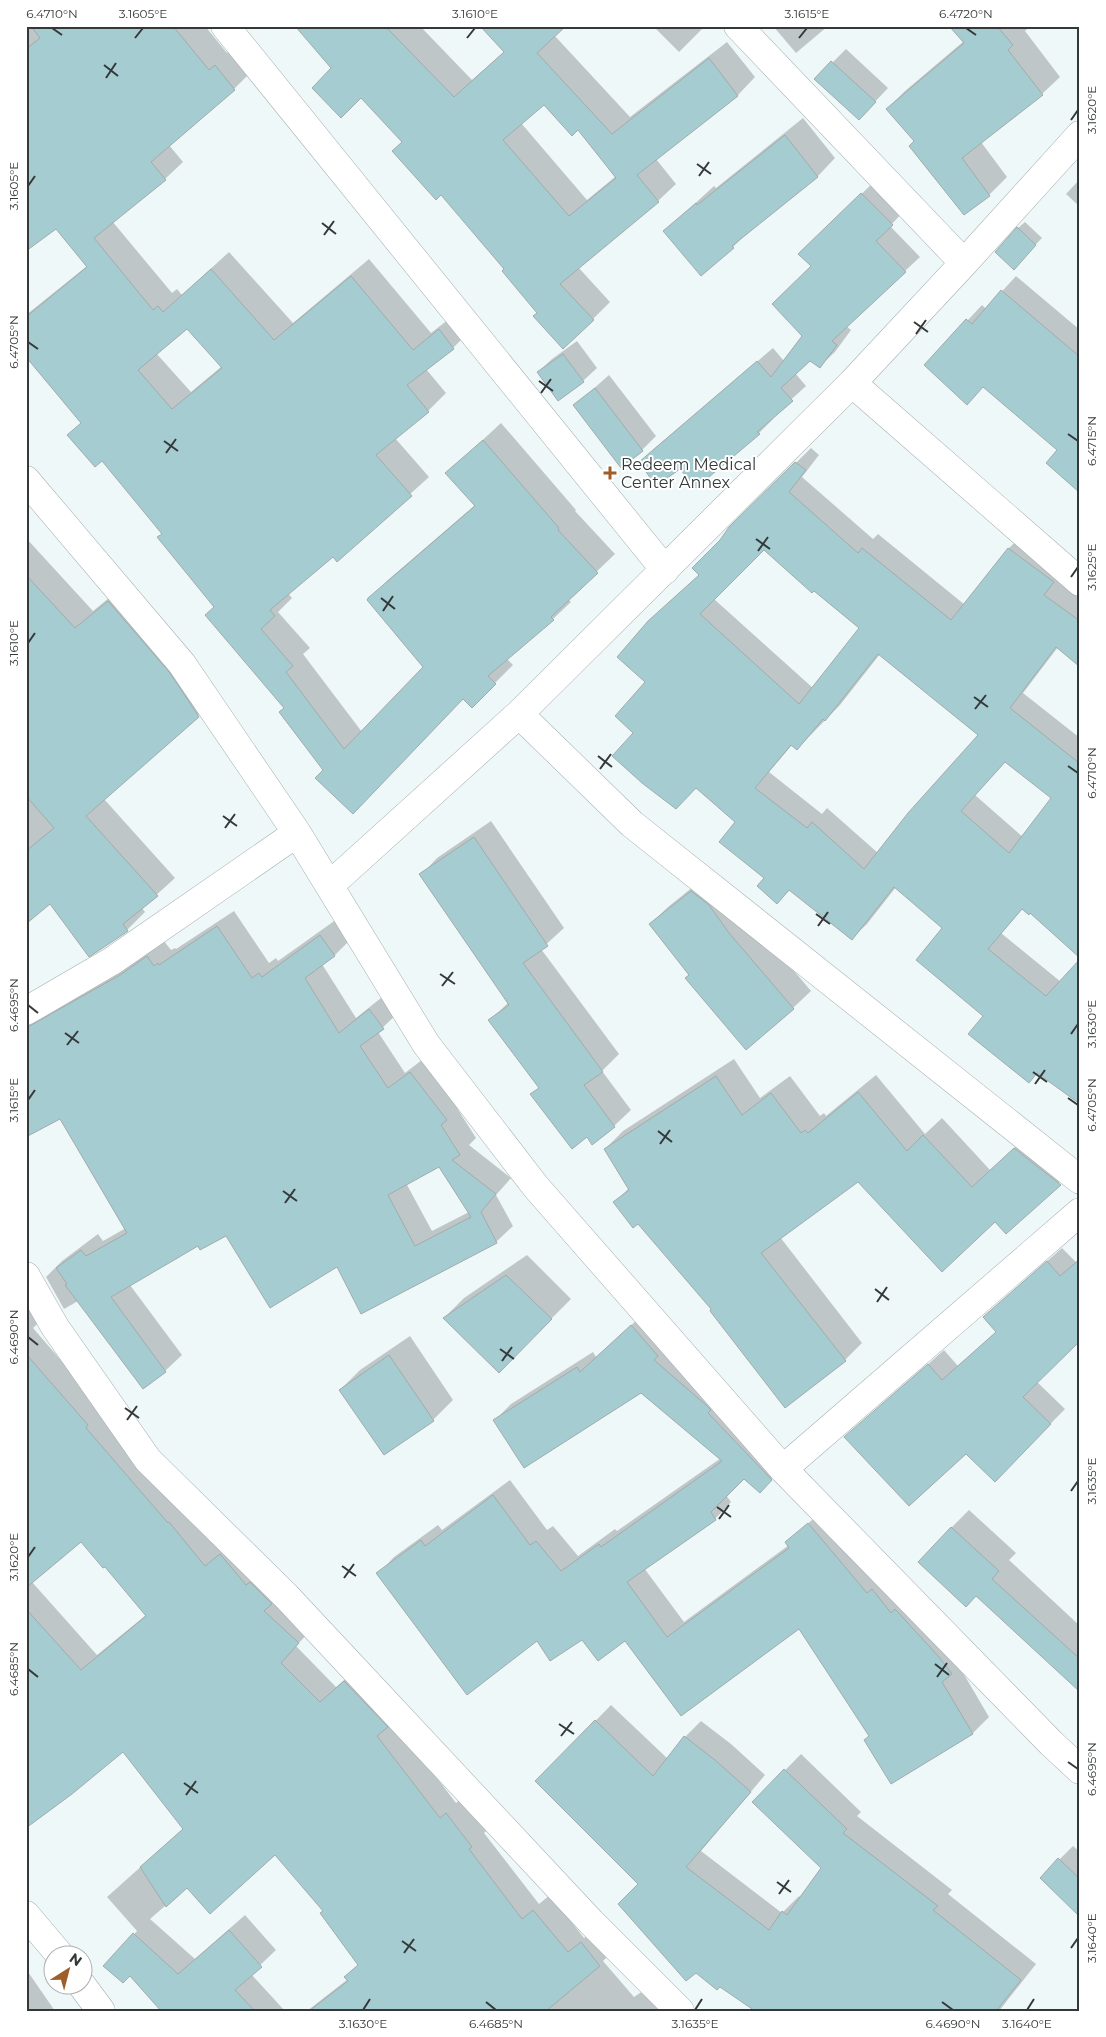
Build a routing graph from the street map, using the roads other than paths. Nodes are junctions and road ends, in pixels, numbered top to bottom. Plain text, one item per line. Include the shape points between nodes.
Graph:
1 (225, 26) edge
2 (738, 26) edge
3 (1080, 135) edge
4 (964, 263) junction
5 (852, 383) junction
6 (26, 480) edge
7 (665, 570) junction
8 (1080, 582) edge
9 (519, 714) junction
10 (297, 833) junction
11 (330, 885) junction
12 (26, 1011) edge
13 (1080, 1180) edge
14 (1080, 1212) edge
15 (26, 1276) edge
16 (783, 1469) junction
17 (1080, 1770) edge
18 (26, 1915) edge
19 (51, 1944) edge
20 (88, 1994) edge
21 (101, 2011) edge
22 (680, 2011) edge

1 - 7 street
2 - 4 street
3 - 4 street
4 - 5 street
5 - 7 street
5 - 8 street
6 - 10 street via 182,664
7 - 9 street
9 - 11 street
9 - 13 street via 632,824
10 - 11 street
10 - 12 street via 112,961
11 - 16 street via 426,1044 518,1164
14 - 16 street
15 - 22 street via 55,1327 148,1460 286,1596 591,1922
16 - 17 street
18 - 19 street
20 - 21 street

